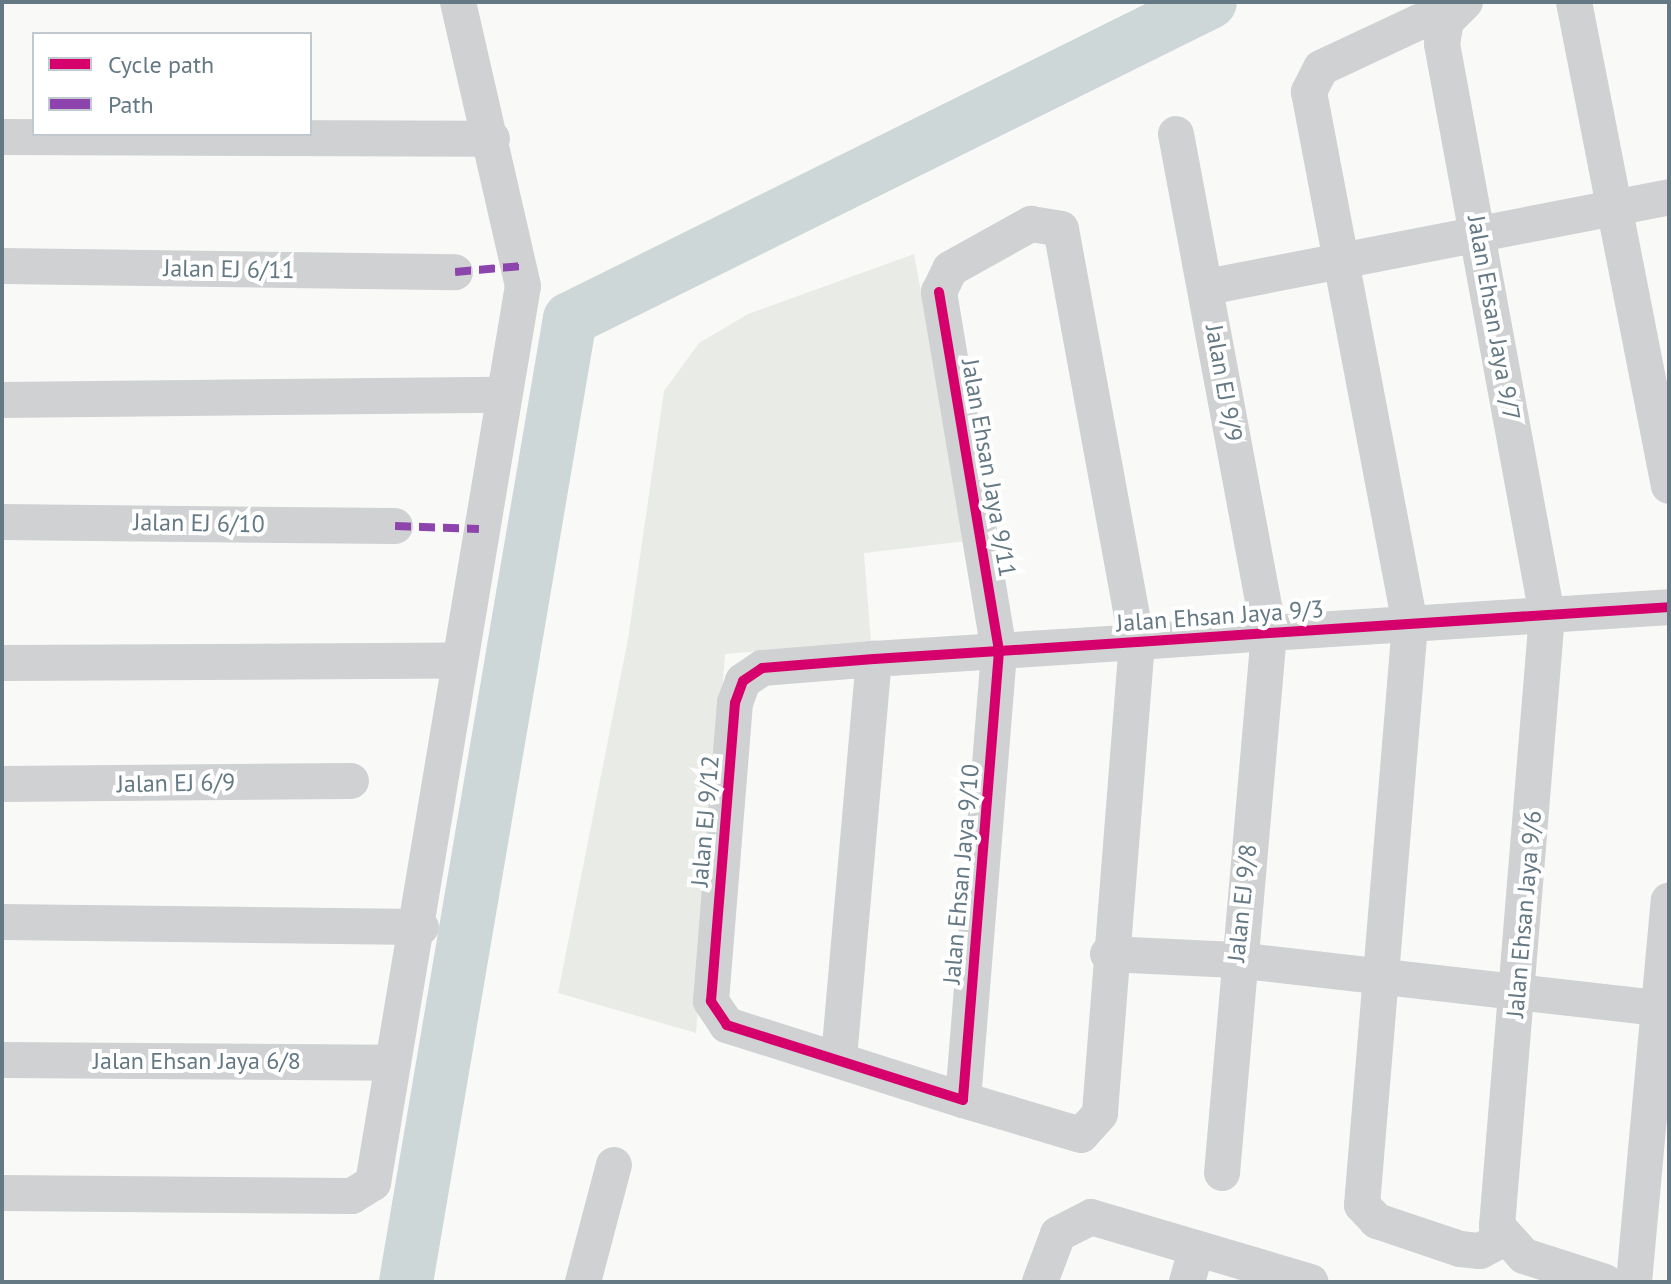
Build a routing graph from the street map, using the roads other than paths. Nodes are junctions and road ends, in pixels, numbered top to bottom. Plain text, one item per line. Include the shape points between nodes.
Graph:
1 (458, 2) edge
2 (1574, 2) edge
3 (1456, 12) edge
4 (1176, 134) dead end
5 (2, 137) edge
6 (492, 139) junction
7 (1669, 197) edge
8 (1620, 206) junction
9 (1480, 236) junction
10 (1344, 263) junction
11 (2, 266) edge
12 (455, 272) dead end
13 (1207, 287) junction
14 (501, 395) junction
15 (2, 400) edge
16 (1669, 486) edge
17 (2, 522) edge
18 (395, 526) dead end
19 (1669, 607) edge
20 (1547, 615) junction
21 (1410, 624) junction
22 (1269, 633) junction
23 (1137, 642) junction
24 (999, 651) junction
25 (874, 659) junction
26 (458, 661) junction
27 (2, 663) edge
28 (774, 666) joint
29 (351, 781) dead end
30 (2, 784) edge
31 (1669, 901) edge
32 (2, 922) edge
33 (421, 927) junction
34 (1108, 954) junction
35 (1236, 960) junction
36 (1383, 979) junction
37 (1519, 992) junction
38 (1665, 1008) edge
39 (839, 1058) junction
40 (2, 1060) edge
41 (393, 1063) junction
42 (963, 1100) junction
43 (614, 1165) dead end
44 (1222, 1173) dead end
45 (2, 1193) edge
46 (1500, 1226) junction
47 (1192, 1265) edge
48 (1043, 1272) edge
49 (583, 1282) edge
50 (1311, 1282) edge
51 (1605, 1282) edge
52 (1634, 1282) edge

1 - 6 street
2 - 8 street
3 - 9 street, Jalan Ehsan Jaya 9/7 via 1442,44
3 - 10 street via 1413,25 1321,68 1310,83
4 - 13 street, Jalan EJ 9/9
5 - 6 street
6 - 14 street via 523,286
7 - 8 street
8 - 9 street
8 - 16 street
9 - 10 street
9 - 20 street, Jalan Ehsan Jaya 9/7
10 - 13 street
10 - 21 street
11 - 12 street, Jalan EJ 6/11
13 - 22 street, Jalan EJ 9/9
14 - 15 street
14 - 26 street
17 - 18 street, Jalan EJ 6/10
19 - 20 street, Jalan Ehsan Jaya 9/3
20 - 21 street, Jalan Ehsan Jaya 9/3
20 - 37 street, Jalan Ehsan Jaya 9/6
21 - 22 street, Jalan Ehsan Jaya 9/3
21 - 36 street
22 - 23 street, Jalan Ehsan Jaya 9/3
22 - 35 street, Jalan EJ 9/8
23 - 24 street, Jalan Ehsan Jaya 9/3
23 - 24 street, Jalan Ehsan Jaya 9/11 via 1061,229 1041,220 950,269 939,292
23 - 34 street
24 - 25 street, Jalan Ehsan Jaya 9/3
24 - 42 street, Jalan Ehsan Jaya 9/10
25 - 28 street, Jalan Ehsan Jaya 9/3
25 - 39 street
26 - 27 street
26 - 33 street
28 - 39 street, Jalan EJ 9/12 via 743,681 735,703 711,1001 727,1025
29 - 30 street, Jalan EJ 6/9
31 - 38 street
32 - 33 street
33 - 41 street
34 - 35 street
34 - 42 street via 1100,1114 1090,1131 1081,1135
35 - 36 street
35 - 44 street, Jalan EJ 9/8
36 - 37 street
36 - 46 street via 1362,1205 1377,1221 1460,1249 1480,1251
37 - 38 street
37 - 46 street, Jalan Ehsan Jaya 9/6
38 - 52 street
39 - 42 street
40 - 41 street, Jalan Ehsan Jaya 6/8
41 - 45 street via 373,1183 361,1194
43 - 49 street
46 - 51 street via 1524,1256
47 - 48 street via 1091,1217 1058,1234
47 - 50 street

